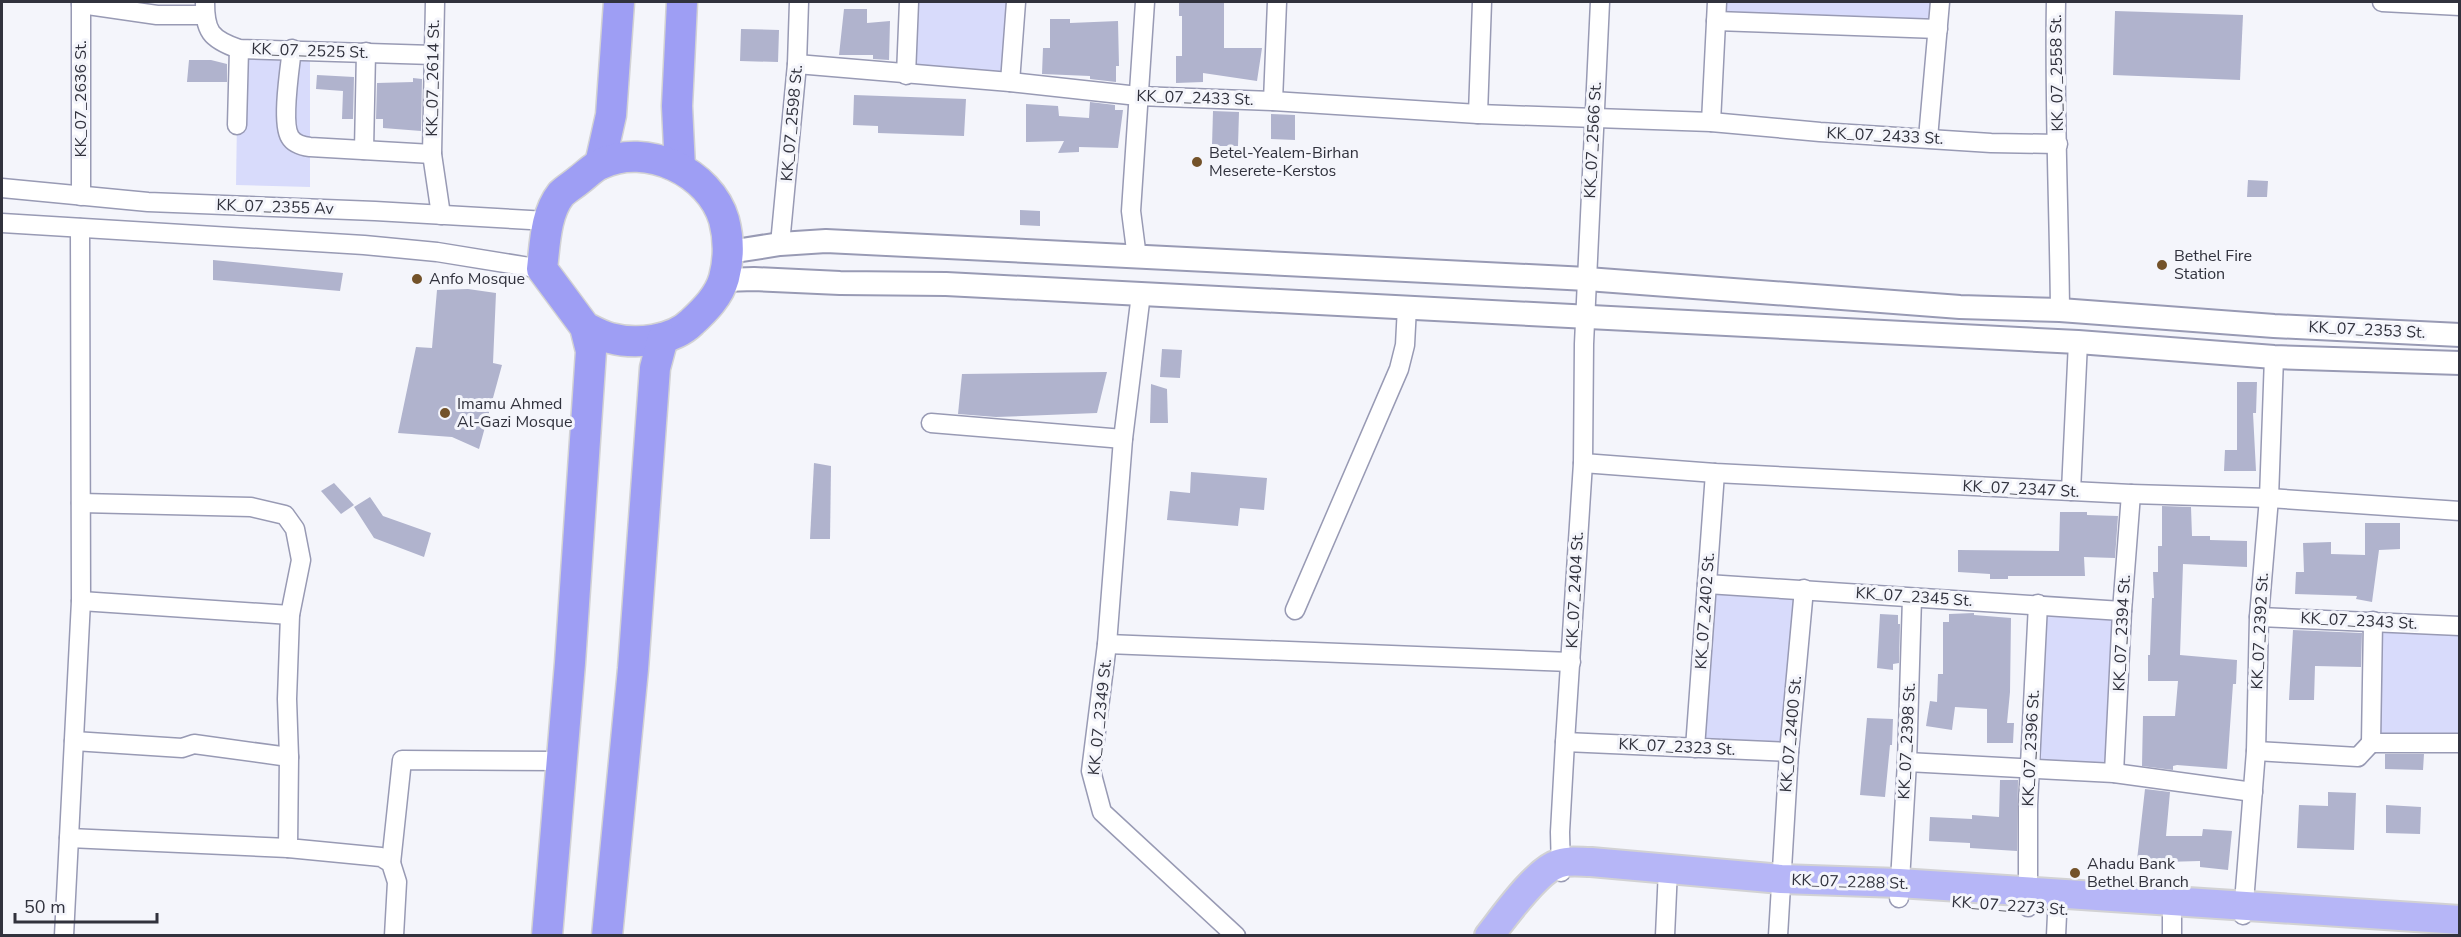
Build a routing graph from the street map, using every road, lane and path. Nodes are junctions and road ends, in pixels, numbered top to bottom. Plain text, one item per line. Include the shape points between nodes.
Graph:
1 (435, 2) edge
2 (619, 2) edge
3 (682, 2) edge
4 (799, 2) edge
5 (909, 2) edge
6 (1016, 2) edge
7 (1145, 2) edge
8 (1277, 2) edge
9 (1482, 2) edge
10 (1600, 2) edge
11 (1717, 2) edge
12 (1940, 2) edge
13 (2056, 2) edge
14 (2382, 2) edge
15 (81, 3) edge
16 (2460, 6) edge
17 (205, 8) edge
18 (1716, 21) junction
19 (1938, 29) junction
20 (239, 49) junction
21 (292, 49) junction
22 (366, 52) junction
23 (433, 55) junction
24 (797, 64) junction
25 (906, 75) junction
26 (1010, 82) junction
27 (1138, 96) junction
28 (1273, 101) junction
29 (1478, 114) junction
30 (1594, 117) junction
31 (1711, 122) junction
32 (237, 125) dead end
33 (1928, 138) junction
34 (2058, 144) junction
35 (364, 150) junction
36 (432, 154) junction
37 (600, 164) junction
38 (680, 168) junction
39 (2, 188) edge
40 (81, 196) junction
41 (441, 215) junction
42 (548, 221) junction
43 (2, 223) edge
44 (80, 228) junction
45 (780, 244) junction
46 (1137, 258) junction
47 (726, 266) junction
48 (542, 269) junction
49 (1587, 279) junction
50 (1141, 294) junction
51 (1407, 307) junction
52 (2060, 310) junction
53 (2112, 314) junction
54 (1585, 317) junction
55 (585, 327) junction
56 (2460, 335) edge
57 (663, 338) junction
58 (2078, 342) junction
59 (2109, 344) junction
60 (2274, 357) junction
61 (2460, 363) edge
62 (931, 423) dead end
63 (1123, 439) junction
64 (1583, 463) junction
65 (1715, 473) junction
66 (2071, 491) junction
67 (2132, 494) junction
68 (2269, 498) junction
69 (81, 503) junction
70 (2460, 511) edge
71 (1707, 584) junction
72 (1804, 589) junction
73 (1912, 598) junction
74 (81, 601) junction
75 (2038, 604) junction
76 (1295, 610) dead end
77 (2122, 611) junction
78 (290, 615) junction
79 (2259, 617) junction
80 (2373, 621) junction
81 (2460, 626) edge
82 (1107, 644) junction
83 (1571, 662) junction
84 (74, 741) junction
85 (1565, 742) junction
86 (2371, 743) junction
87 (2460, 743) edge
88 (1695, 748) junction
89 (2256, 751) junction
90 (1789, 752) junction
91 (290, 757) junction
92 (562, 761) junction
93 (1907, 762) junction
94 (2030, 770) junction
95 (2115, 773) junction
96 (2253, 792) junction
97 (69, 838) junction
98 (288, 848) junction
99 (391, 862) junction
100 (1561, 869) junction
101 (1668, 875) junction
102 (1781, 885) junction
103 (1899, 891) junction
104 (2028, 900) junction
105 (2243, 911) junction
106 (2057, 913) edge
107 (2172, 916) edge
108 (2460, 920) edge
109 (614, 931) edge
110 (2460, 933) edge
111 (64, 936) edge
112 (394, 936) edge
113 (547, 936) edge
114 (1236, 936) edge
115 (1489, 936) edge
116 (1506, 936) edge
117 (1665, 936) edge
118 (1778, 936) edge

1 - 23 street, KK_07_2614 St.
2 - 37 highway via 611,115
3 - 38 highway via 677,106
4 - 24 street, KK_07_2598 St.
5 - 25 street
6 - 26 street
7 - 27 street
8 - 28 street
9 - 29 street
10 - 30 street, KK_07_2566 St.
11 - 18 street
12 - 19 street
13 - 34 street, KK_07_2558 St. via 2054,83
14 - 16 street
15 - 17 street via 157,15
15 - 40 street, KK_07_2636 St.
17 - 20 street, KK_07_2525 St. via 212,36
18 - 19 street
18 - 31 street
19 - 33 street
20 - 21 street, KK_07_2525 St.
20 - 32 street
21 - 22 street, KK_07_2525 St.
21 - 35 street via 285,125 290,139 310,147
22 - 23 street, KK_07_2525 St.
22 - 35 street
23 - 36 street, KK_07_2614 St.
24 - 25 street, KK_07_2433 St.
24 - 45 street, KK_07_2598 St.
25 - 26 street, KK_07_2433 St.
26 - 27 street, KK_07_2433 St.
27 - 28 street, KK_07_2433 St.
27 - 46 street via 1131,211
28 - 29 street, KK_07_2433 St.
29 - 30 street, KK_07_2433 St.
30 - 31 street, KK_07_2433 St.
30 - 49 street, KK_07_2566 St.
31 - 33 street, KK_07_2433 St.
33 - 34 street, KK_07_2433 St.
34 - 52 street, KK_07_2558 St.
35 - 36 street
36 - 41 street, KK_07_2614 St.
37 - 38 highway via 640,157
37 - 42 highway via 561,195
38 - 47 highway via 707,189 724,218
39 - 40 street, KK_07_2355 Av
40 - 41 street, KK_07_2355 Av
41 - 42 street, KK_07_2355 Av
42 - 48 highway
43 - 44 street, KK_07_2355 Av
44 - 48 street, KK_07_2355 Av via 364,245
44 - 69 street
45 - 46 street, KK_07_2353 St. via 826,242
45 - 47 street, KK_07_2353 St.
46 - 49 street, KK_07_2353 St.
47 - 50 street, KK_07_2353 St. via 754,279
47 - 57 highway via 710,306 689,325
48 - 55 highway
49 - 52 street, KK_07_2353 St. via 1960,307
49 - 54 street, KK_07_2566 St.
50 - 51 street, KK_07_2353 St.
50 - 63 street, KK_07_2349 St.
51 - 54 street, KK_07_2353 St.
51 - 76 street via 1400,369
52 - 53 street, KK_07_2353 St.
53 - 56 street, KK_07_2353 St.
53 - 59 street
54 - 58 street, KK_07_2353 St.
54 - 64 street, KK_07_2404 St.
55 - 57 highway via 609,338 636,342
55 - 92 highway via 591,351 590,378
57 - 109 highway via 655,368
58 - 59 street, KK_07_2353 St.
58 - 66 street
59 - 60 street, KK_07_2353 St.
60 - 61 street, KK_07_2353 St.
60 - 68 street, KK_07_2392 St.
62 - 63 street
63 - 82 street, KK_07_2349 St.
64 - 65 street, KK_07_2347 St.
64 - 83 street, KK_07_2404 St.
65 - 66 street, KK_07_2347 St.
65 - 71 street, KK_07_2402 St.
66 - 67 street, KK_07_2347 St.
67 - 68 street, KK_07_2347 St.
67 - 77 street, KK_07_2394 St.
68 - 70 street, KK_07_2347 St.
68 - 79 street, KK_07_2392 St.
69 - 74 street
69 - 78 street via 251,507 285,515 295,529 301,560
71 - 72 street, KK_07_2345 St.
71 - 88 street, KK_07_2402 St.
72 - 73 street, KK_07_2345 St.
72 - 90 street, KK_07_2400 St.
73 - 75 street, KK_07_2345 St.
73 - 93 street, KK_07_2398 St.
74 - 78 street
74 - 84 street
75 - 77 street, KK_07_2345 St.
75 - 94 street, KK_07_2396 St.
77 - 95 street, KK_07_2394 St.
78 - 91 street
79 - 80 street, KK_07_2343 St.
79 - 89 street, KK_07_2392 St.
80 - 81 street, KK_07_2343 St.
80 - 86 street
82 - 83 street
82 - 114 street, KK_07_2349 St. via 1091,771 1102,812
83 - 85 street, KK_07_2404 St.
84 - 91 street via 182,748 194,744
84 - 97 street
85 - 88 street, KK_07_2323 St.
85 - 100 street, KK_07_2404 St.
86 - 87 street
86 - 89 street via 2358,757
88 - 90 street, KK_07_2323 St.
89 - 96 street, KK_07_2392 St.
90 - 102 street, KK_07_2400 St.
91 - 98 street
92 - 99 street via 402,760
92 - 113 highway
93 - 94 street
93 - 103 street, KK_07_2398 St.
94 - 95 street
94 - 104 street, KK_07_2396 St.
95 - 96 street
96 - 105 street, KK_07_2392 St.
97 - 98 street
97 - 111 street
98 - 99 street via 381,856
99 - 112 street via 397,882
100 - 101 main road, KK_07_2273 St. via 1588,874
100 - 115 main road via 1550,867 1538,876
100 - 116 main road
101 - 102 main road, KK_07_2273 St.
101 - 117 street
102 - 103 main road, KK_07_2273 St.
102 - 118 street, KK_07_2400 St.
103 - 104 main road, KK_07_2273 St.
104 - 106 main road, KK_07_2273 St.
105 - 107 main road, KK_07_2273 St.
105 - 108 main road, KK_07_2273 St.
105 - 110 main road, KK_07_2273 St.
106 - 107 main road, KK_07_2273 St.

